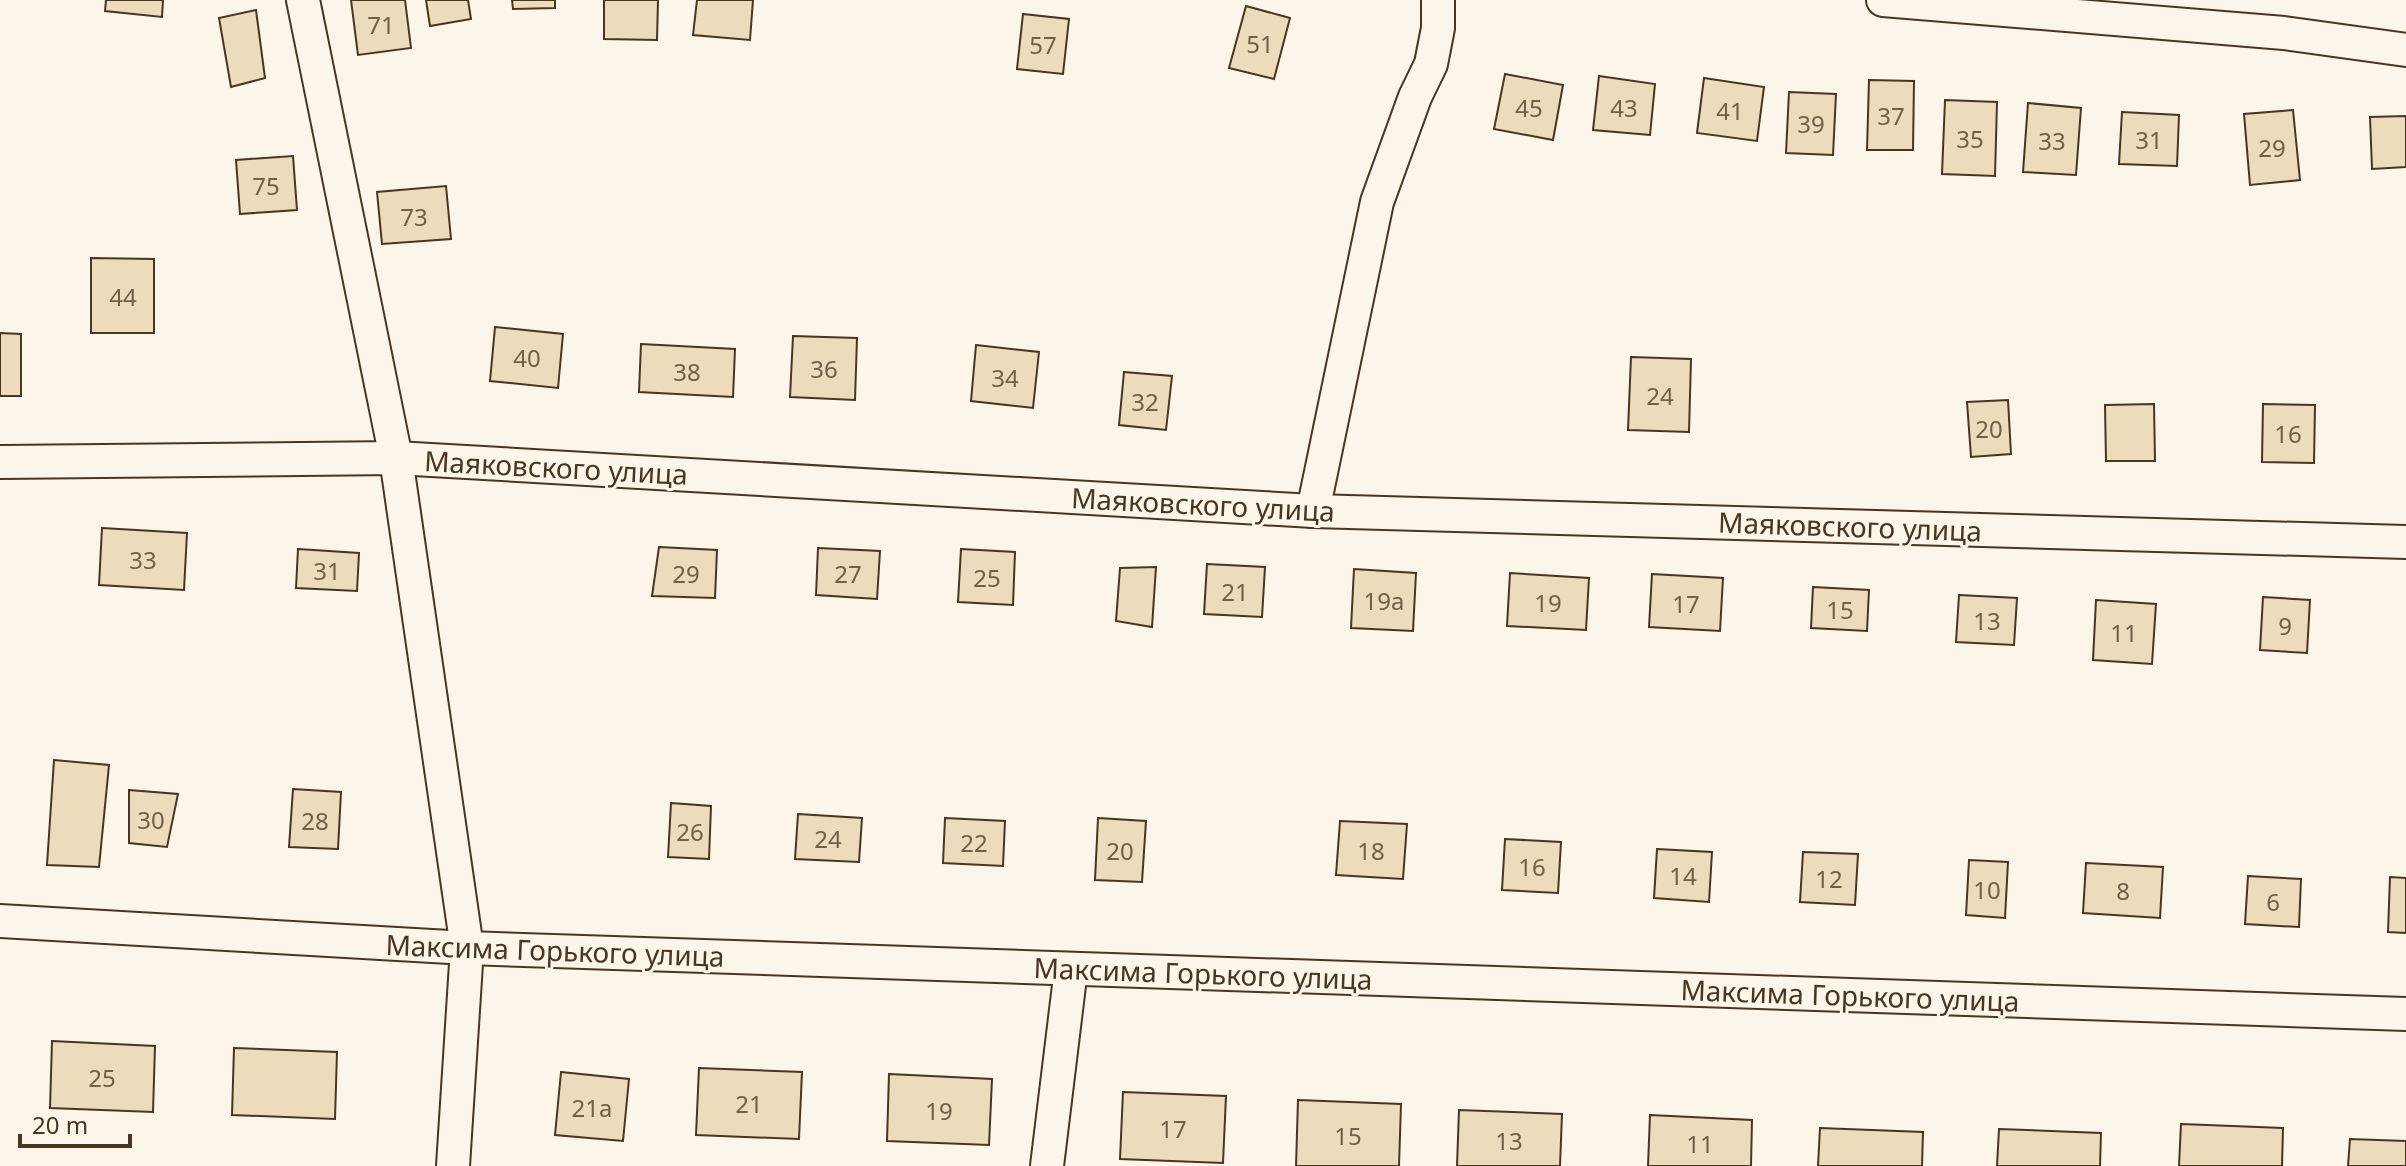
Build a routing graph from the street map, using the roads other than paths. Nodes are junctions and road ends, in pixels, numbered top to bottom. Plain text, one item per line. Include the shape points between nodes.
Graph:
1 (303, 0) edge
2 (1438, 0) edge
3 (1883, 0) edge
4 (2406, 50) edge
5 (396, 458) junction
6 (0, 462) edge
7 (1313, 511) junction
8 (2406, 542) edge
9 (0, 921) edge
10 (467, 948) junction
11 (1071, 969) junction
12 (2406, 1014) edge
13 (453, 1166) edge
14 (1047, 1166) edge

1 - 5 street
2 - 7 street via 1431,64 1377,202
3 - 4 street via 2284,33
5 - 6 street, Маяковского улица
5 - 7 street, Маяковского улица
5 - 10 street
7 - 8 street, Маяковского улица
9 - 10 street, Максима Горького улица
10 - 11 street, Максима Горького улица
10 - 13 street
11 - 12 street, Максима Горького улица
11 - 14 street

